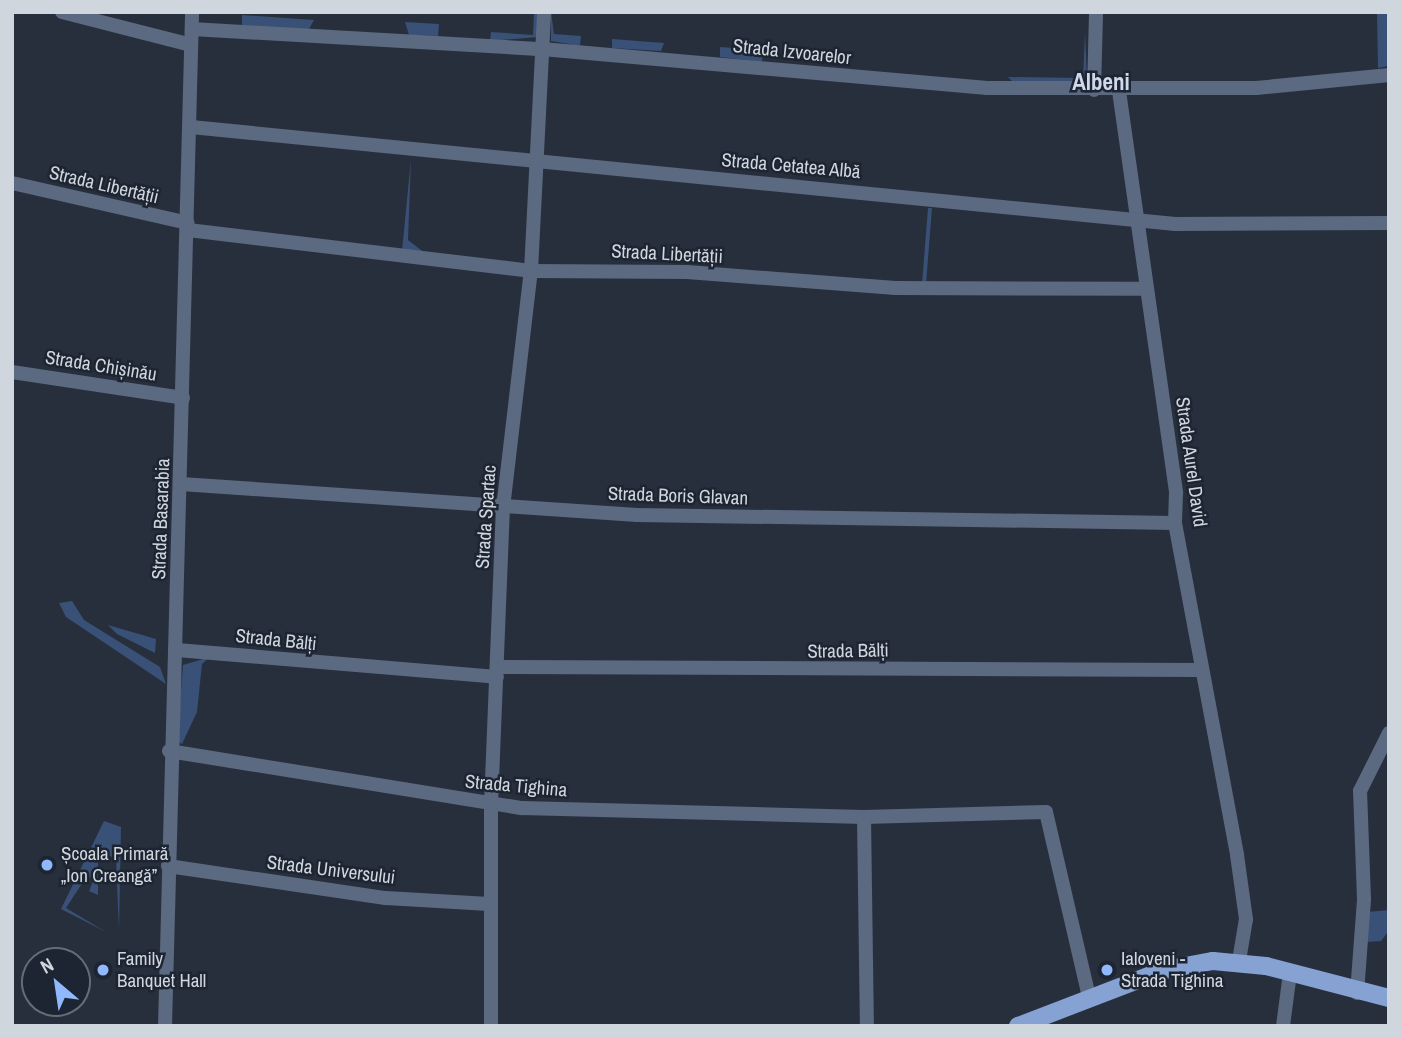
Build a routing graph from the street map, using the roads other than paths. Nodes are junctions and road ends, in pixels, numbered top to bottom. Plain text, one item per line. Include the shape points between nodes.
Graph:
1 (62, 12) edge
2 (192, 12) edge
3 (544, 12) edge
4 (1096, 12) edge
5 (192, 29) junction
6 (191, 45) junction
7 (542, 49) junction
8 (1389, 75) edge
9 (1094, 90) junction
10 (1119, 91) junction
11 (191, 127) junction
12 (538, 161) junction
13 (12, 183) edge
14 (1136, 220) junction
15 (1389, 223) edge
16 (188, 227) junction
17 (531, 271) junction
18 (1145, 289) junction
19 (12, 372) edge
20 (183, 398) junction
21 (181, 484) junction
22 (503, 508) junction
23 (1175, 523) junction
24 (177, 650) junction
25 (1199, 670) junction
26 (497, 672) junction
27 (1389, 733) edge
28 (169, 751) junction
29 (491, 805) junction
30 (864, 817) junction
31 (168, 866) junction
32 (489, 904) junction
33 (1239, 961) junction
34 (1290, 973) junction
35 (1357, 993) junction
36 (1089, 997) junction
37 (1389, 998) edge
38 (1041, 1022) edge
39 (165, 1026) edge
40 (491, 1026) edge
41 (867, 1026) edge
42 (1018, 1026) edge
43 (1283, 1026) edge

1 - 6 street
2 - 5 street, Strada Basarabia
3 - 7 street, Strada Spartac
4 - 9 street
5 - 6 street, Strada Basarabia
5 - 7 street, Strada Izvoarelor
6 - 11 street, Strada Basarabia
7 - 9 street, Strada Izvoarelor via 870,80
7 - 12 street, Strada Spartac
8 - 10 street, Strada Izvoarelor via 1256,88
9 - 10 street, Strada Izvoarelor
10 - 14 street, Strada Aurel David
11 - 12 street, Strada Cetatea Albă
11 - 16 street, Strada Basarabia
12 - 14 street, Strada Cetatea Albă
12 - 17 street, Strada Spartac
13 - 16 street, Strada Libertății
14 - 15 street, Strada Cetatea Albă
14 - 18 street, Strada Aurel David
16 - 17 street, Strada Libertății
16 - 20 street, Strada Basarabia
17 - 18 street, Strada Libertății via 687,272 895,288
17 - 22 street, Strada Spartac
18 - 23 street, Strada Aurel David via 1176,493
19 - 20 street, Strada Chișinău
20 - 21 street, Strada Basarabia
21 - 22 street, Strada Boris Glavan
21 - 24 street, Strada Basarabia
22 - 23 street, Strada Boris Glavan
22 - 26 street, Strada Spartac
23 - 25 street, Strada Aurel David via 1193,591
24 - 26 street, Strada Bălți
24 - 28 street, Strada Basarabia
25 - 26 street, Strada Bălți
25 - 33 street, Strada Aurel David via 1237,855 1245,919
26 - 29 street, Strada Spartac
27 - 35 street via 1360,790 1364,899
28 - 29 street, Strada Tighina
28 - 31 street, Strada Basarabia
29 - 30 street, Strada Tighina
29 - 32 street, Strada Spartac
30 - 36 street, Strada Tighina via 1046,812
30 - 41 street
31 - 32 street, Strada Universului via 386,898
31 - 39 street, Strada Basarabia
32 - 40 street, Strada Spartac
33 - 34 main road
33 - 36 main road via 1192,963
34 - 35 main road
34 - 43 street
35 - 37 main road
36 - 38 main road
38 - 42 main road

